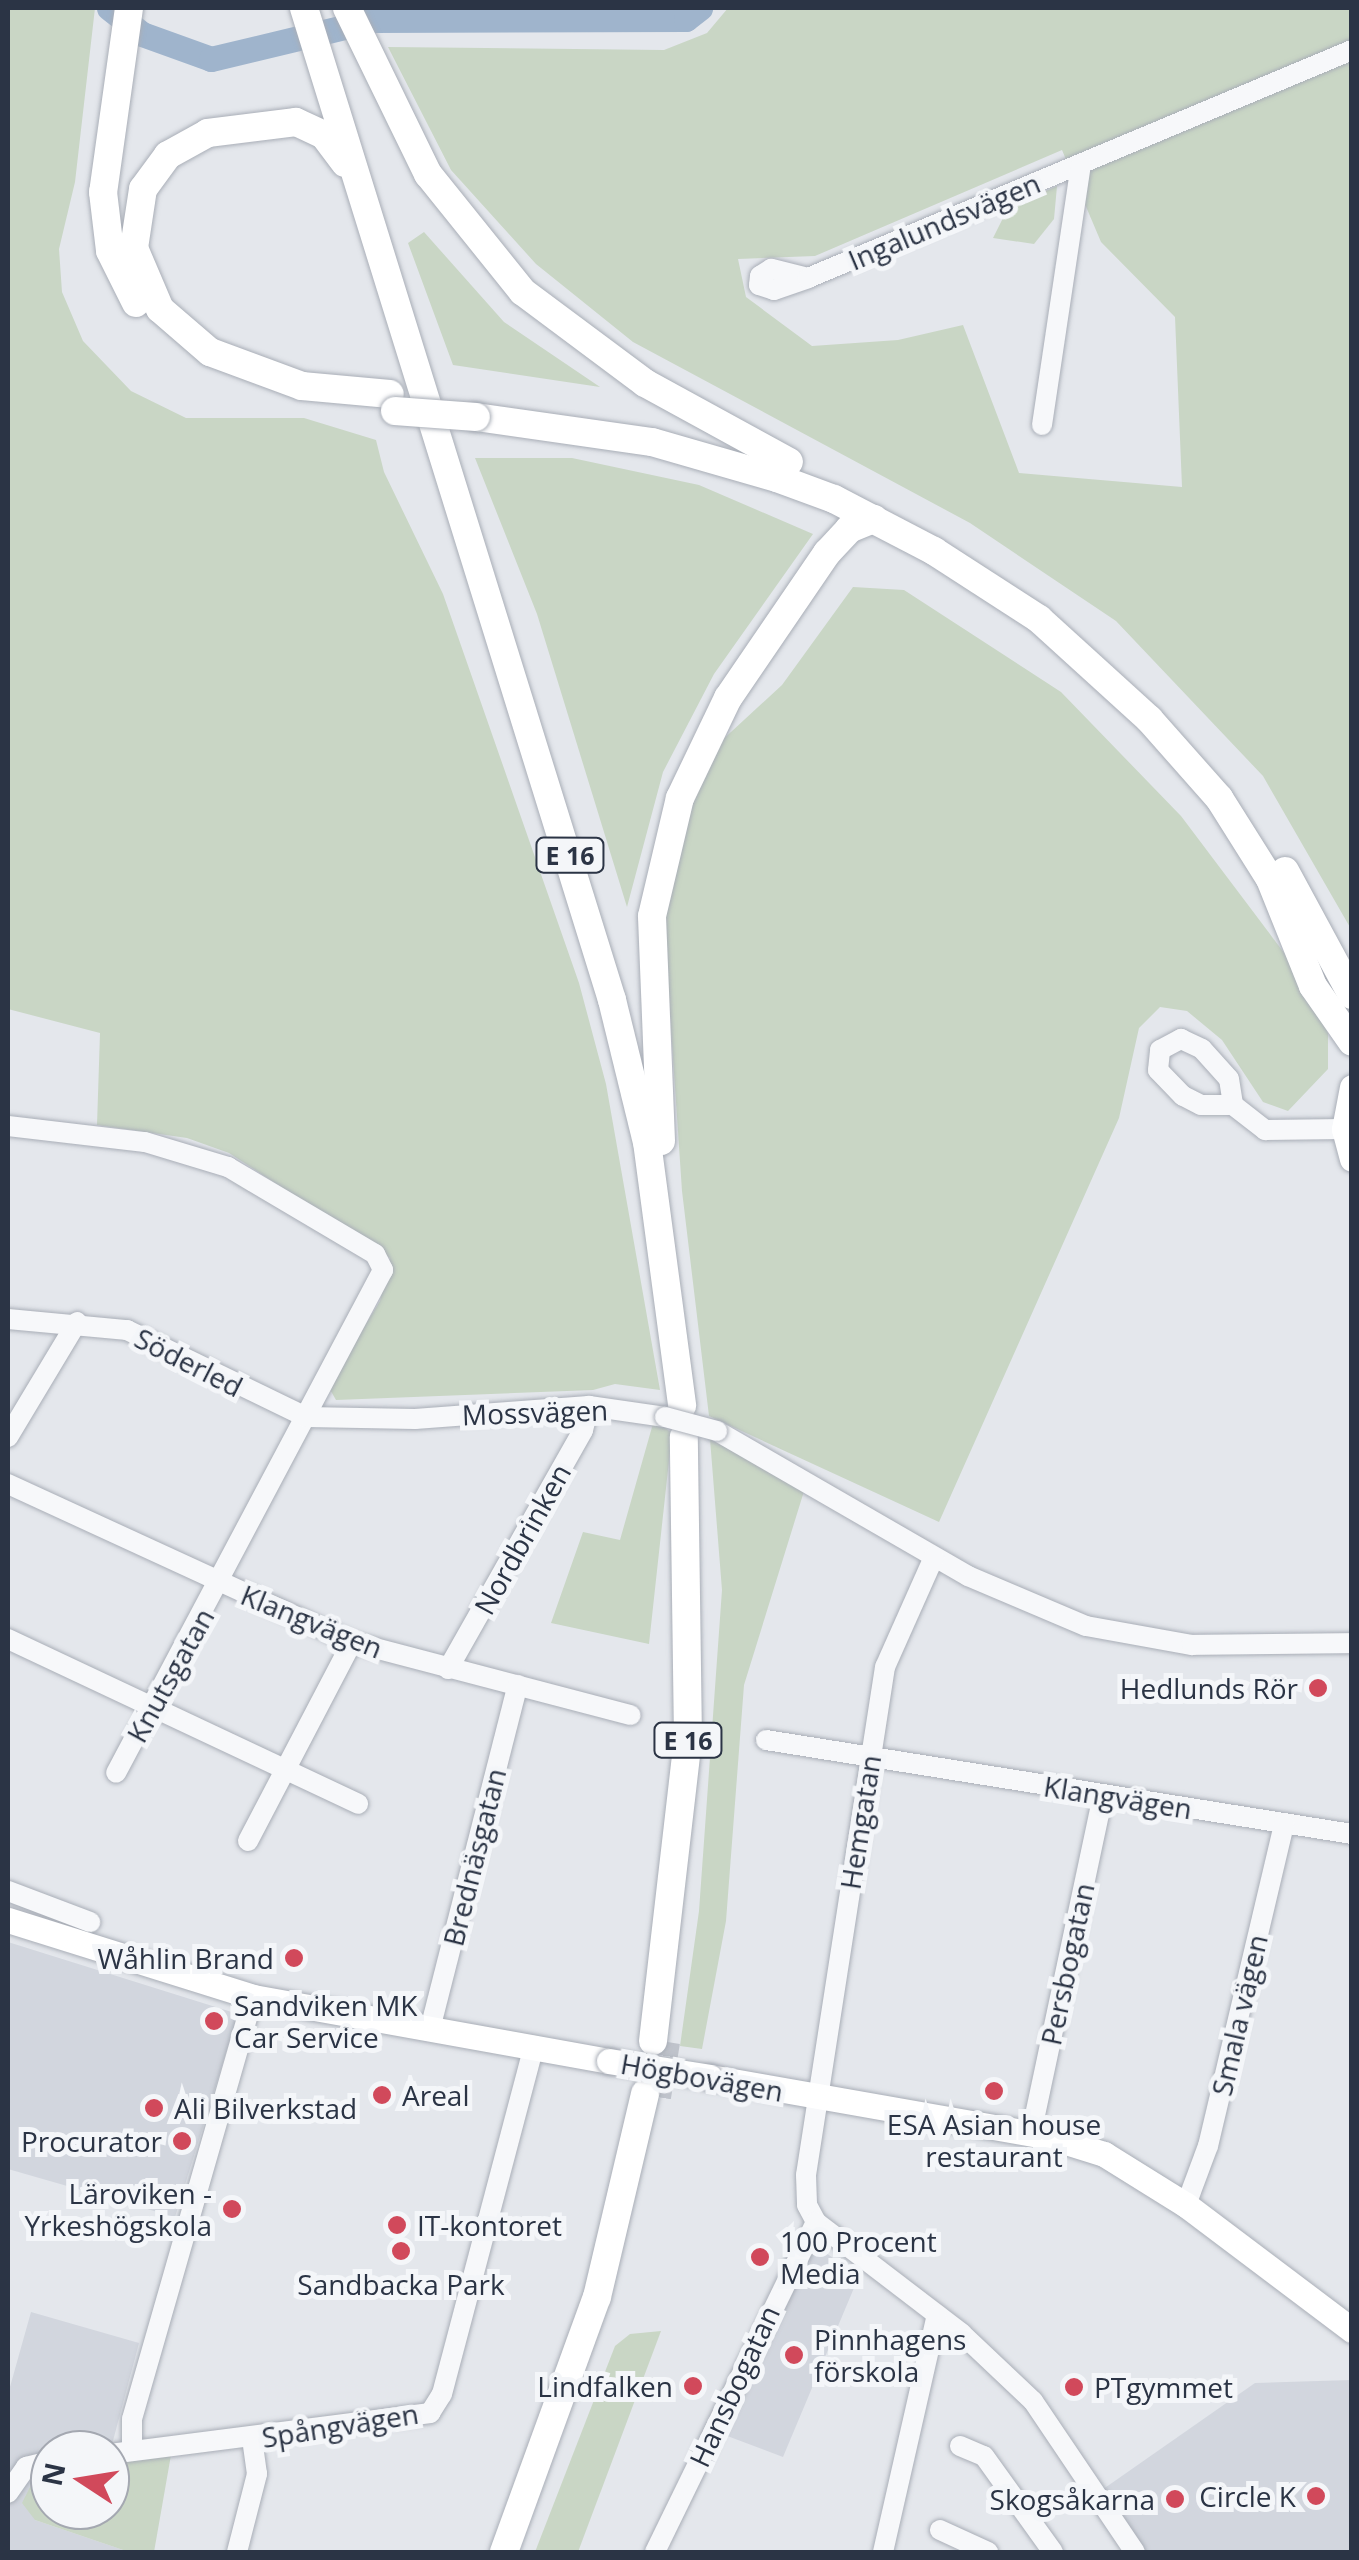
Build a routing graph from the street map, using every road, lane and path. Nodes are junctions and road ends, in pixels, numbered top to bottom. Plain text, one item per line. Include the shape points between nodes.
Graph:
1 (129, 8) edge
2 (304, 8) edge
3 (322, 8) edge
4 (347, 8) edge
5 (1352, 50) edge
6 (334, 77) junction
7 (1081, 164) junction
8 (356, 184) junction
9 (808, 278) dead end
10 (392, 403) junction
11 (473, 409) junction
12 (1042, 424) dead end
13 (789, 462) junction
14 (874, 519) junction
15 (1352, 996) edge
16 (1352, 1042) edge
17 (1352, 1087) edge
18 (1232, 1105) dead end
19 (8, 1126) edge
20 (1344, 1129) junction
21 (660, 1140) junction
22 (1352, 1159) edge
23 (8, 1319) edge
24 (77, 1322) junction
25 (589, 1406) junction
26 (306, 1417) junction
27 (690, 1423) junction
28 (8, 1437) edge
29 (8, 1484) edge
30 (934, 1557) junction
31 (220, 1582) junction
32 (8, 1640) edge
33 (352, 1642) junction
34 (1352, 1643) edge
35 (448, 1669) junction
36 (518, 1685) junction
37 (153, 1706) junction
38 (631, 1715) dead end
39 (766, 1740) dead end
40 (870, 1758) junction
41 (287, 1769) junction
42 (116, 1773) dead end
43 (1103, 1794) junction
44 (358, 1804) dead end
45 (1284, 1824) junction
46 (1352, 1834) edge
47 (248, 1841) dead end
48 (8, 1891) edge
49 (8, 1920) edge
50 (90, 1922) dead end
51 (254, 1997) junction
52 (430, 2029) junction
53 (660, 2042) tunnel mouth
54 (534, 2046) junction
55 (818, 2096) junction
56 (1030, 2134) junction
57 (1186, 2205) junction
58 (816, 2222) junction
59 (936, 2315) junction
60 (1352, 2330) edge
61 (252, 2439) junction
62 (960, 2446) dead end
63 (132, 2451) joint
64 (30, 2466) edge
65 (8, 2493) edge
66 (940, 2530) dead end
67 (237, 2552) edge
68 (504, 2552) edge
69 (519, 2552) edge
70 (654, 2552) edge
71 (883, 2552) edge
72 (988, 2552) edge
73 (1053, 2552) edge
74 (1135, 2552) edge

1 - 10 highway via 104,162 106,231 119,272 148,320 232,382 298,401
2 - 6 highway, E 16
3 - 6 highway, E 16
4 - 13 highway via 374,72 452,210 522,292 645,384
5 - 7 street, Ingalundsvägen
6 - 8 highway, E 16
6 - 21 highway, E 16 via 582,846
7 - 9 street, Ingalundsvägen
7 - 12 street, Ingalundsvägen
8 - 10 highway via 340,154 310,126 260,121 208,133 168,155 143,189 134,248 160,309 210,352 270,378
8 - 27 highway, E 16 via 612,1000 647,1142
10 - 11 highway
11 - 13 highway via 654,426
11 - 14 highway via 720,458
13 - 15 highway via 920,522 989,563 1106,654 1235,789
14 - 16 highway via 1039,619 1150,719 1250,842 1314,986
14 - 21 highway via 839,538 773,631 709,730 674,815 659,868 650,965
17 - 20 main road
18 - 20 street via 1280,1134
19 - 26 street via 145,1142 207,1159 375,1254 382,1278
20 - 22 main road
21 - 27 highway, E 16
23 - 24 street, Söderled
24 - 26 street, Söderled via 142,1336
24 - 28 street
25 - 26 street, Mossvägen via 415,1418
25 - 27 street, Mossvägen
25 - 35 street, Nordbrinken via 583,1430
26 - 31 street, Knutsgatan
27 - 30 street, Mossvägen
27 - 53 highway, E 16 via 687,1755
29 - 31 street, Klangvägen
30 - 34 street, Mossvägen via 1038,1608 1125,1635 1254,1647
30 - 40 street, Hemgatan via 885,1668
31 - 33 street, Klangvägen
31 - 37 street, Knutsgatan
32 - 37 street
33 - 35 street, Klangvägen
33 - 41 street
35 - 36 street, Klangvägen
36 - 38 street, Klangvägen
36 - 52 street, Brednäsgatan
37 - 41 street
37 - 42 street, Knutsgatan
39 - 40 street, Klangvägen
40 - 43 street, Klangvägen
40 - 55 street, Hemgatan
41 - 44 street
41 - 47 street
43 - 45 street, Klangvägen
43 - 56 street, Persbogatan
45 - 46 street, Klangvägen
45 - 57 street, Smala vägen via 1208,2146
48 - 50 street
49 - 51 main road, Högbovägen
51 - 52 main road, Högbovägen
51 - 63 street via 132,2419
52 - 54 main road, Högbovägen
54 - 55 main road, Högbovägen, bridge
54 - 61 street, Spångvägen via 436,2406 417,2417
55 - 56 main road, Högbovägen
55 - 58 street, Hemgatan via 805,2195
56 - 57 main road, Högbovägen via 1104,2154
57 - 60 main road, Högbovägen
58 - 59 street
58 - 70 street, Hansbogatan
59 - 71 street
59 - 74 street via 1033,2401
61 - 63 street, Spångvägen
61 - 67 street via 256,2474
62 - 73 street via 984,2456
64 - 65 street
66 - 72 street
68 - 69 highway via 597,2297 651,2096 609,2302

